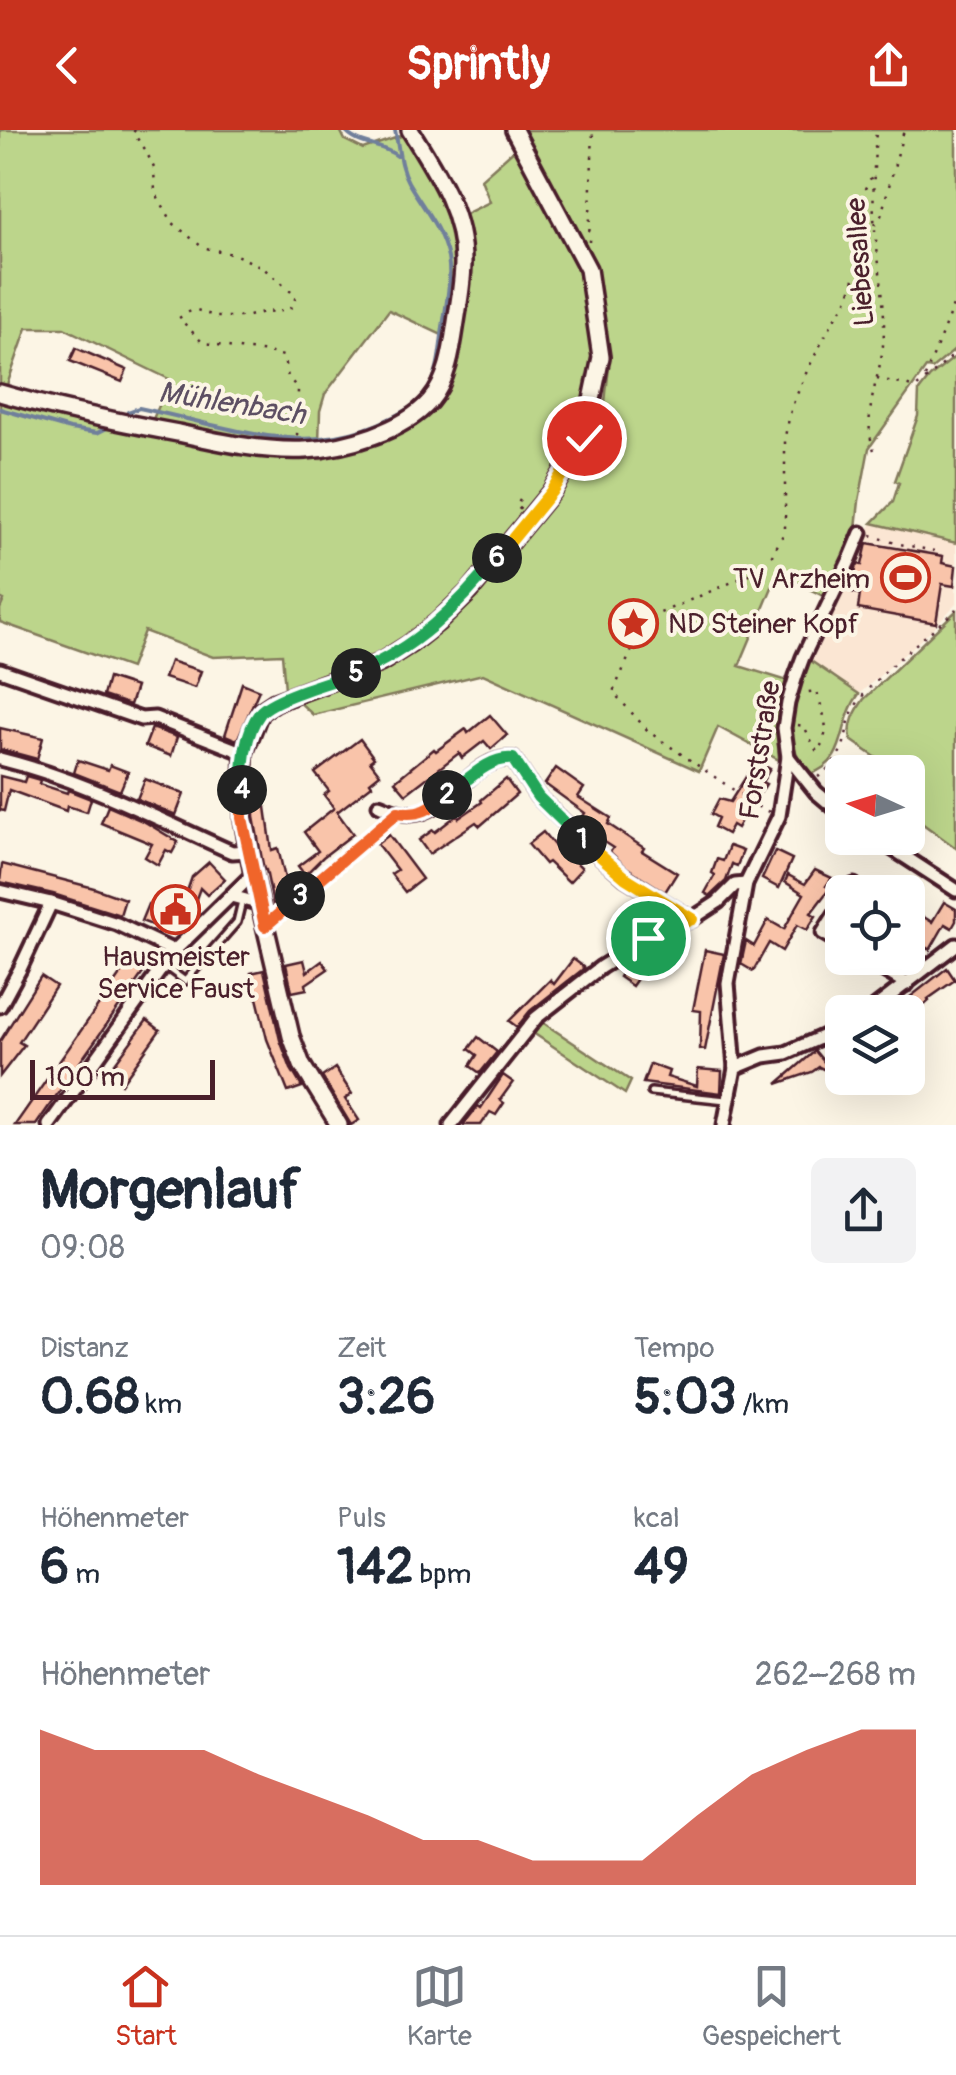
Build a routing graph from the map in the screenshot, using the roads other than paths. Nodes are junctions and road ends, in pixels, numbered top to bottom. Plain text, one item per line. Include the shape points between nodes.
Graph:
1 (410, 130) edge
2 (514, 130) edge
3 (0, 393) edge
4 (860, 533) road end
5 (0, 670) edge
6 (244, 753) junction
7 (788, 757) junction
8 (0, 759) edge
9 (825, 799) edge
10 (379, 805) dead end
11 (248, 851) junction
12 (902, 855) edge
13 (252, 874) junction
14 (746, 884) junction
15 (956, 890) edge
16 (0, 891) edge
17 (237, 895) junction
18 (51, 903) junction
19 (261, 904) junction
20 (692, 919) junction
21 (956, 945) edge
22 (174, 952) junction
23 (164, 965) junction
24 (893, 975) edge
25 (908, 984) junction
26 (893, 995) edge
27 (0, 1006) edge
28 (825, 1036) edge
29 (734, 1068) junction
30 (652, 1092) dead end
31 (729, 1100) junction
32 (53, 1124) edge
33 (339, 1125) edge
34 (451, 1125) edge
35 (724, 1125) edge

1 - 3 street via 450,199 463,260 448,363 435,395 414,415 356,441 286,450
2 - 6 street via 588,269 601,357 584,438 551,492 438,622 380,663 260,712
4 - 7 street, Forststraße via 834,608 803,656 784,728
5 - 6 street
6 - 11 street
7 - 9 street
7 - 14 street, Forststraße via 779,816
8 - 11 street via 50,773 232,852
10 - 20 street via 417,814 490,763 513,759 538,797 588,846
11 - 13 street
12 - 15 street
13 - 17 street
13 - 19 street
14 - 20 street
14 - 29 street, Forststraße via 728,983
16 - 18 street
17 - 19 street
17 - 22 street
17 - 23 lane via 237,922 185,981
18 - 22 street via 118,924
18 - 27 street
19 - 33 street via 302,1066
20 - 34 street via 601,967 536,1018
21 - 25 street
22 - 23 street
23 - 32 street
24 - 25 street
25 - 26 street
28 - 29 street
29 - 31 street, Forststraße
30 - 31 lane
31 - 35 street, Forststraße

